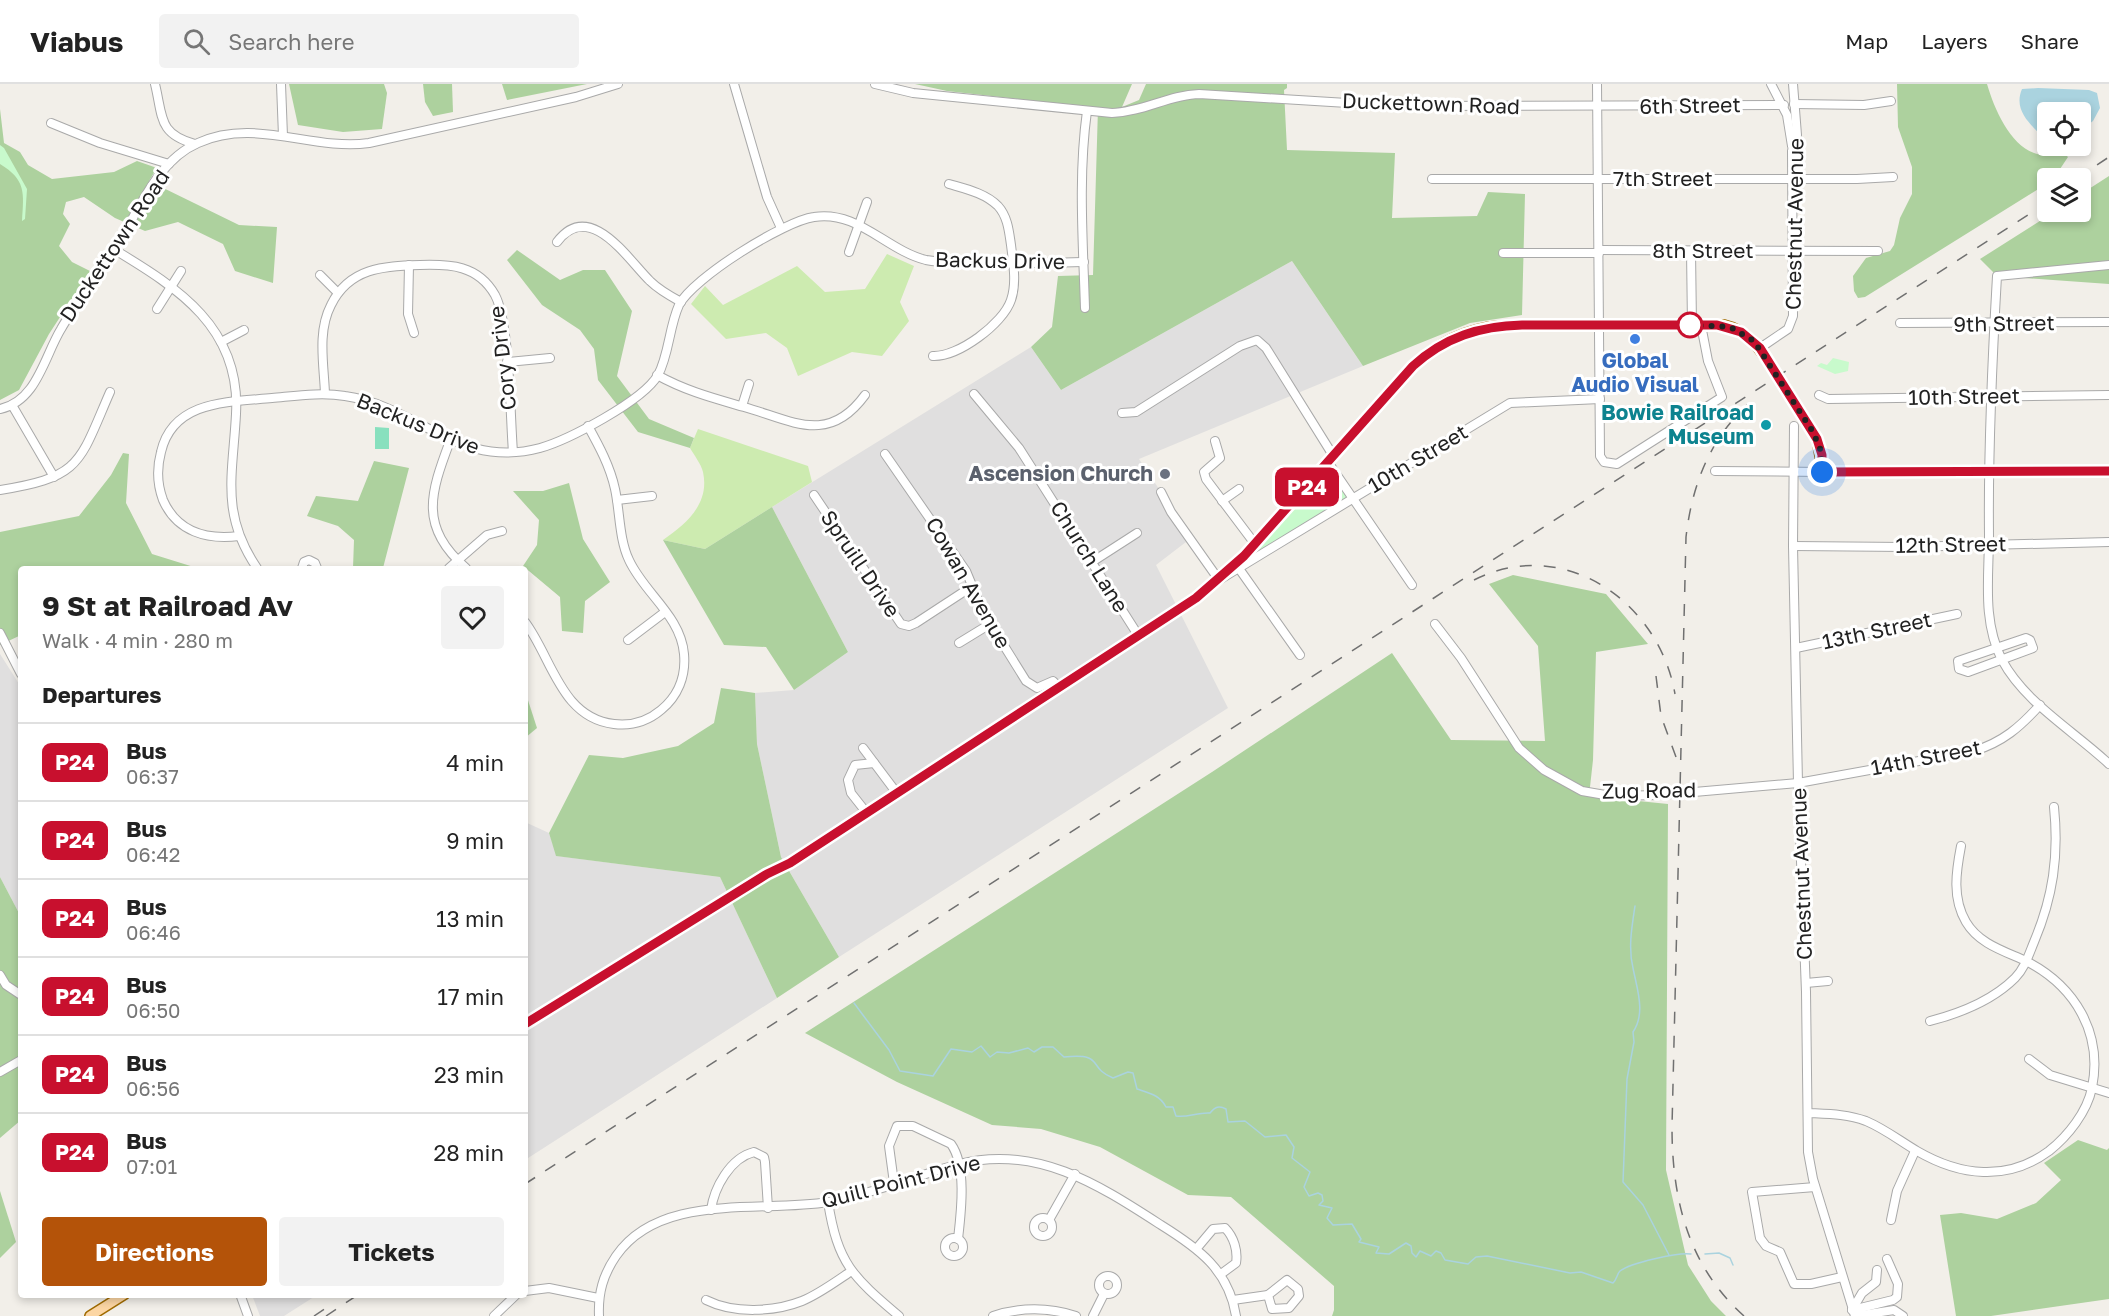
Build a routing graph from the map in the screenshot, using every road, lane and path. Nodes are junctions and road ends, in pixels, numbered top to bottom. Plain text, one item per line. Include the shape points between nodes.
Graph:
1 (155, 84) edge
2 (281, 84) edge
3 (618, 84) edge
4 (734, 84) edge
5 (874, 84) edge
6 (1597, 84) edge
7 (1771, 84) edge
8 (1793, 84) edge
9 (1891, 101) dead end
10 (1794, 104) junction
11 (1784, 105) junction
12 (1597, 107) junction
13 (1087, 111) junction
14 (51, 123) dead end
15 (283, 136) junction
16 (195, 144) junction
17 (1792, 151) junction
18 (169, 164) junction
19 (1893, 177) dead end
20 (1432, 179) dead end
21 (1598, 179) junction
22 (1792, 180) junction
23 (949, 184) dead end
24 (867, 202) dead end
25 (858, 224) junction
26 (781, 228) junction
27 (557, 242) dead end
28 (115, 250) junction
29 (1793, 250) junction
30 (1599, 251) junction
31 (1691, 251) junction
32 (1878, 251) dead end
33 (849, 252) dead end
34 (1503, 253) dead end
35 (1084, 262) junction
36 (1013, 264) junction
37 (409, 265) junction
38 (2109, 265) edge
39 (181, 271) dead end
40 (320, 274) dead end
41 (172, 285) junction
42 (338, 293) junction
43 (681, 302) junction
44 (1085, 308) dead end
45 (157, 309) dead end
46 (2109, 322) edge
47 (1900, 323) dead end
48 (1994, 324) junction
49 (1601, 325) junction
50 (1696, 325) junction
51 (244, 330) dead end
52 (414, 333) dead end
53 (221, 342) junction
54 (1760, 348) junction
55 (933, 356) dead end
56 (550, 358) dead end
57 (507, 362) junction
58 (657, 375) junction
59 (749, 384) dead end
60 (110, 392) dead end
61 (325, 394) junction
62 (974, 394) dead end
63 (866, 395) dead end
64 (1819, 395) dead end
65 (2109, 395) edge
66 (1990, 397) junction
67 (1600, 399) junction
68 (237, 401) junction
69 (12, 405) junction
70 (742, 406) junction
71 (0, 409) edge
72 (1122, 413) dead end
73 (588, 426) junction
74 (1794, 426) dead end
75 (450, 441) junction
76 (1215, 441) dead end
77 (513, 452) junction
78 (885, 454) dead end
79 (1331, 460) junction
80 (1714, 471) dead end
81 (1988, 471) junction
82 (2109, 471) edge
83 (1794, 472) junction
84 (1822, 472) junction
85 (54, 477) junction
86 (1239, 489) dead end
87 (0, 490) edge
88 (1161, 492) dead end
89 (814, 495) dead end
90 (652, 496) dead end
91 (1352, 498) junction
92 (617, 500) junction
93 (1222, 501) junction
94 (502, 531) dead end
95 (1137, 532) dead end
96 (238, 536) junction
97 (2109, 542) edge
98 (1255, 544) junction
99 (1989, 544) junction
100 (1793, 546) junction
101 (457, 560) junction
102 (1092, 562) junction
103 (256, 566) edge
104 (302, 566) edge
105 (316, 566) edge
106 (451, 566) edge
107 (464, 566) edge
108 (1240, 570) junction
109 (1219, 580) junction
110 (1412, 585) dead end
111 (971, 587) junction
112 (666, 612) junction
113 (1957, 614) dead end
114 (990, 624) junction
115 (1435, 624) dead end
116 (528, 627) edge
117 (0, 633) edge
118 (1138, 635) junction
119 (628, 640) dead end
120 (959, 643) dead end
121 (1997, 647) junction
122 (1796, 648) junction
123 (1300, 655) dead end
124 (2003, 660) junction
125 (18, 668) edge
126 (1059, 687) junction
127 (2040, 705) junction
128 (862, 748) dead end
129 (874, 763) junction
130 (2109, 764) edge
131 (1798, 783) junction
132 (896, 792) junction
133 (2054, 807) dead end
134 (866, 812) junction
135 (1961, 846) dead end
136 (2026, 962) junction
137 (0, 975) edge
138 (1828, 981) dead end
139 (1806, 983) junction
140 (18, 993) edge
141 (1930, 1021) dead end
142 (528, 1022) edge
143 (2030, 1059) dead end
144 (18, 1062) edge
145 (0, 1072) edge
146 (2091, 1090) junction
147 (2109, 1093) edge
148 (1808, 1113) junction
149 (1915, 1150) junction
150 (958, 1164) junction
151 (1075, 1174) junction
152 (894, 1183) junction
153 (1815, 1187) junction
154 (828, 1202) junction
155 (768, 1208) junction
156 (711, 1210) junction
157 (1049, 1220) dead end
158 (1891, 1220) dead end
159 (958, 1239) dead end
160 (1197, 1248) junction
161 (1887, 1259) dead end
162 (1877, 1270) dead end
163 (850, 1272) junction
164 (1221, 1274) junction
165 (1842, 1277) junction
166 (528, 1292) edge
167 (1104, 1294) dead end
168 (1268, 1295) dead end
169 (119, 1298) edge
170 (241, 1298) edge
171 (513, 1298) edge
172 (598, 1298) junction
173 (706, 1300) dead end
174 (1233, 1300) junction
175 (1854, 1314) edge
176 (1869, 1315) edge
177 (90, 1316) edge
178 (248, 1316) edge
179 (494, 1316) edge
180 (599, 1316) edge
181 (899, 1316) edge
182 (993, 1316) edge
183 (1076, 1316) edge
184 (1093, 1316) edge
185 (1236, 1316) edge
186 (1903, 1316) edge

1 - 16 street via 167,131
2 - 15 street
3 - 15 street, Duckettown Road via 369,143 348,145
4 - 26 street via 766,197
5 - 13 street, Duckettown Road via 913,93
6 - 12 street
7 - 11 street
8 - 10 street, Chestnut Avenue
9 - 10 street via 1864,105
10 - 17 street, Chestnut Avenue via 1797,135
11 - 12 street, 6th Street
11 - 17 street
12 - 13 street, Duckettown Road via 1396,106 1199,94 1176,96 1126,112
12 - 21 street
13 - 35 street via 1082,163
14 - 18 street
15 - 16 street, Duckettown Road via 236,132
16 - 18 street, Duckettown Road
17 - 22 street, Chestnut Avenue
18 - 28 street, Duckettown Road
19 - 22 street, 7th Street
20 - 21 street, 7th Street
21 - 22 street, 7th Street
21 - 30 street
22 - 29 street, Chestnut Avenue
23 - 36 street via 985,196 999,207 1008,229
24 - 25 street
25 - 26 street, Backus Drive via 818,216
25 - 33 street
25 - 36 street, Backus Drive via 924,260
26 - 43 street, Backus Drive via 706,276
27 - 43 street via 572,229 603,234 625,250 649,280
28 - 41 street
28 - 69 street, Duckettown Road via 62,327 28,393
29 - 31 street, 8th Street
29 - 32 street, 8th Street
29 - 54 street, Chestnut Avenue via 1792,323
30 - 31 street, 8th Street
30 - 34 street, 8th Street
30 - 49 street
31 - 50 street
35 - 36 street, Backus Drive
35 - 44 street
36 - 55 street via 1013,294 1003,314 966,344 944,356
37 - 42 street, Cory Drive via 367,270 350,279
37 - 52 street via 408,314
37 - 57 street, Cory Drive via 459,266 482,278 500,305
38 - 48 street via 1997,276
39 - 41 street
40 - 42 street
41 - 45 street
41 - 53 street via 206,319
42 - 61 street, Cory Drive via 322,330
43 - 58 street, Backus Drive
46 - 48 street, 9th Street
47 - 48 street, 9th Street
48 - 66 street
49 - 50 main road
49 - 67 street
49 - 79 main road via 1499,326 1477,329 1447,341 1413,366
50 - 54 main road via 1735,329
50 - 67 street via 1722,397 1617,464 1601,460
51 - 53 street
53 - 68 street
54 - 84 main road, bridge via 1817,439
56 - 57 street
57 - 77 street, Cory Drive
58 - 70 street via 691,393
58 - 73 street, Backus Drive via 634,399
59 - 70 street
60 - 85 street via 80,458
61 - 68 street, Backus Drive
61 - 75 street, Backus Drive via 384,407
62 - 102 street, Church Lane via 1019,448
63 - 70 street via 850,412 812,426 784,422
64 - 66 street, 10th Street via 1828,399
65 - 66 street, 10th Street
66 - 81 street
67 - 91 street, 10th Street via 1510,403
68 - 96 street via 230,484
68 - 96 street, Backus Drive via 196,409 178,421 164,442 158,473 167,508 182,525 204,536
69 - 71 street, Duckettown Road
69 - 85 street
72 - 79 street via 1136,412 1240,346 1257,340 1266,348
73 - 77 street, Backus Drive via 550,445
73 - 92 street via 608,466
74 - 83 street, Chestnut Avenue
75 - 77 street, Backus Drive via 475,450
75 - 101 street via 434,486 432,509 440,540
76 - 93 street via 1220,458 1203,472
78 - 111 street, Cowan Avenue via 966,571
79 - 91 street
79 - 98 main road
80 - 83 street
81 - 82 main road
81 - 84 main road
81 - 99 street
83 - 84 street
83 - 100 street, Chestnut Avenue
85 - 87 street
86 - 93 street
88 - 109 street
89 - 111 street, Spruill Drive via 901,624 916,623
90 - 92 street
91 - 108 street, 10th Street
91 - 110 street
92 - 112 street via 629,560
93 - 98 street
94 - 101 street via 487,535
95 - 102 street
96 - 103 street
97 - 99 street, 12th Street
98 - 109 main road
99 - 100 street, 12th Street
99 - 121 street via 1989,623
100 - 122 street, Chestnut Avenue
101 - 106 street
101 - 107 street
102 - 118 street, Church Lane
104 - 105 street via 309,560
108 - 109 street, 10th Street
108 - 123 street
109 - 118 main road
111 - 114 street, Cowan Avenue
112 - 116 street via 683,646 682,680 663,709 630,724 598,721 573,704
112 - 119 street
113 - 122 street, 13th Street
114 - 120 street
114 - 126 street, Cowan Avenue via 1030,685 1039,687 1051,681
115 - 131 street, Zug Road via 1519,748 1572,787 1618,796
117 - 125 street
118 - 126 main road
121 - 124 street
121 - 124 street via 2026,638 2032,644 2033,648
121 - 124 street via 1958,661 1959,669 1968,672
122 - 131 street, Chestnut Avenue
124 - 127 street via 2021,687
126 - 132 main road
127 - 130 street
127 - 131 street, 14th Street via 2012,734 1991,746
128 - 129 street
129 - 132 street
129 - 134 street via 855,765 848,780 851,793
131 - 139 street, Chestnut Avenue
132 - 134 main road
133 - 136 street via 2057,850 2053,887
134 - 142 main road via 790,863
135 - 136 street via 1956,893 1966,922 1986,942
136 - 141 street via 2009,984 1988,999 1955,1015
136 - 146 street via 2064,987 2083,1014 2093,1048
137 - 140 street
138 - 139 street
139 - 148 street, Chestnut Avenue
143 - 146 street via 2050,1075
144 - 145 street
146 - 147 street
146 - 149 street via 2064,1137 2042,1155 2010,1170 1962,1171
148 - 149 street via 1840,1114 1865,1121
148 - 153 street, Chestnut Avenue via 1808,1152
149 - 158 street via 1896,1191
150 - 151 street, Quill Point Drive via 1023,1160
150 - 152 street, Quill Point Drive
150 - 152 street via 954,1148 946,1140 901,1124 894,1130 889,1146
150 - 159 street via 962,1199
151 - 157 street
151 - 160 street, Quill Point Drive
152 - 154 street, Quill Point Drive
153 - 165 street, Chestnut Avenue
153 - 165 street via 1752,1192 1760,1238 1766,1246 1780,1252 1794,1284
154 - 155 street, Quill Point Drive
154 - 163 street via 834,1235
155 - 156 street, Quill Point Drive
155 - 156 street via 765,1162 754,1152 722,1178 714,1190
156 - 172 street, Quill Point Drive via 676,1214 639,1232 611,1264
160 - 164 street, Quill Point Drive
160 - 164 street via 1213,1229 1225,1228 1237,1258
161 - 175 street via 1898,1284 1897,1297
162 - 175 street via 1876,1282 1863,1293
163 - 173 street via 809,1298 790,1305 750,1309 719,1306
163 - 181 street
164 - 174 street, Quill Point Drive
165 - 175 street, Chestnut Avenue
166 - 172 street via 549,1288
167 - 184 street
168 - 174 street
169 - 177 main road
170 - 178 street
171 - 179 street
172 - 180 street, Quill Point Drive
174 - 185 street, Quill Point Drive
175 - 176 street
176 - 186 street via 1894,1310
182 - 183 street via 1035,1309

